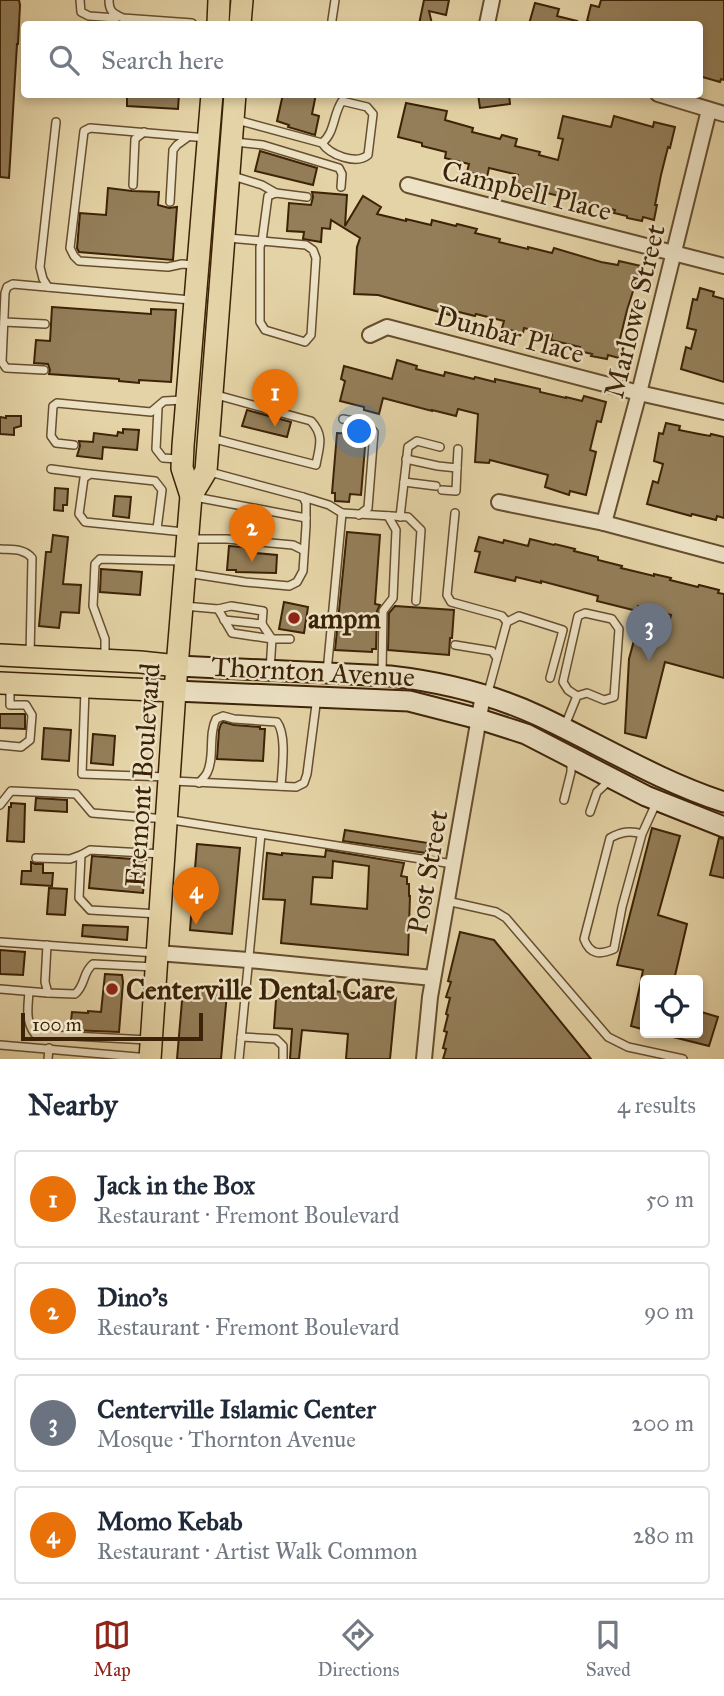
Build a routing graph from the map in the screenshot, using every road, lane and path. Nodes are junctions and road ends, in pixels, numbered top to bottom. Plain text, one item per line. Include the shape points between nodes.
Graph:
1 (80, 0) edge
2 (109, 0) edge
3 (219, 0) edge
4 (242, 0) edge
5 (335, 0) edge
6 (492, 0) edge
7 (122, 18) junction
8 (332, 20) dead end
9 (164, 21) edge
10 (218, 21) edge
11 (240, 21) edge
12 (488, 21) edge
13 (211, 98) edge
14 (235, 98) edge
15 (671, 98) edge
16 (717, 112) edge
17 (233, 119) junction
18 (56, 122) dead end
19 (144, 132) junction
20 (199, 137) junction
21 (231, 142) junction
22 (321, 143) junction
23 (229, 175) junction
24 (132, 185) dead end
25 (408, 185) dead end
26 (341, 187) dead end
27 (276, 193) junction
28 (307, 197) dead end
29 (170, 202) dead end
30 (223, 238) junction
31 (262, 241) junction
32 (674, 253) junction
33 (198, 266) junction
34 (724, 266) edge
35 (48, 287) junction
36 (195, 301) junction
37 (4, 323) junction
38 (45, 324) dead end
39 (370, 335) dead end
40 (44, 370) dead end
41 (639, 393) junction
42 (212, 394) junction
43 (187, 400) junction
44 (158, 408) junction
45 (724, 412) edge
46 (343, 419) dead end
47 (208, 437) junction
48 (74, 445) dead end
49 (439, 447) dead end
50 (458, 449) dead end
51 (183, 459) junction
52 (407, 459) junction
53 (457, 468) junction
54 (51, 469) dead end
55 (206, 471) junction
56 (90, 474) junction
57 (404, 482) junction
58 (191, 496) junction
59 (303, 497) junction
60 (499, 502) dead end
61 (342, 513) junction
62 (454, 513) dead end
63 (358, 515) junction
64 (388, 516) junction
65 (400, 517) junction
66 (306, 518) junction
67 (604, 523) junction
68 (157, 529) junction
69 (188, 536) junction
70 (0, 549) edge
71 (303, 550) junction
72 (724, 555) edge
73 (185, 567) junction
74 (416, 601) dead end
75 (183, 606) junction
76 (218, 610) junction
77 (224, 620) junction
78 (507, 622) junction
79 (262, 624) junction
80 (272, 639) junction
81 (290, 639) dead end
82 (455, 645) dead end
83 (0, 655) edge
84 (30, 656) junction
85 (497, 658) junction
86 (105, 660) junction
87 (178, 666) junction
88 (270, 670) junction
89 (327, 673) junction
90 (382, 676) junction
91 (550, 678) dead end
92 (5, 683) edge
93 (85, 687) junction
94 (175, 691) junction
95 (485, 696) junction
96 (578, 696) junction
97 (317, 697) junction
98 (0, 704) edge
99 (10, 705) junction
100 (479, 719) junction
101 (564, 729) junction
102 (0, 745) edge
103 (571, 758) junction
104 (169, 779) junction
105 (613, 779) junction
106 (199, 783) junction
107 (281, 786) junction
108 (564, 800) dead end
109 (657, 800) junction
110 (724, 802) edge
111 (0, 805) edge
112 (590, 812) dead end
113 (166, 819) junction
114 (724, 827) edge
115 (261, 834) junction
116 (642, 834) junction
117 (164, 854) junction
118 (82, 855) junction
119 (36, 858) dead end
120 (453, 864) junction
121 (446, 901) junction
122 (160, 914) junction
123 (0, 942) edge
124 (47, 945) junction
125 (157, 960) junction
126 (248, 960) junction
127 (433, 978) junction
128 (0, 989) edge
129 (29, 992) junction
130 (48, 993) junction
131 (241, 1037) junction
132 (0, 1045) edge
133 (49, 1048) junction
134 (150, 1053) edge
135 (48, 1059) edge
136 (239, 1059) edge
137 (283, 1059) edge
138 (424, 1059) edge
139 (684, 1059) edge

1 - 7 lane via 81,12 89,16
2 - 7 lane via 113,14
3 - 10 main road
4 - 11 main road
5 - 8 lane
6 - 12 street
7 - 9 lane
13 - 20 main road, Fremont Boulevard
14 - 17 main road, Fremont Boulevard
15 - 16 street
16 - 32 street, Marlowe Street
17 - 21 main road, Fremont Boulevard
17 - 22 lane
18 - 35 lane via 40,267
19 - 20 lane
19 - 24 lane via 135,139
19 - 33 lane via 84,131 70,248 79,261
20 - 29 lane via 173,150
20 - 33 main road, Fremont Boulevard
21 - 23 main road, Fremont Boulevard
21 - 26 lane via 263,145 339,168
22 - 22 lane via 328,138 342,101 367,107 373,114 368,155 363,159 326,150
23 - 27 lane
23 - 30 main road, Fremont Boulevard
25 - 32 street, Campbell Place
27 - 28 lane
27 - 31 lane via 268,196
30 - 31 lane
30 - 42 main road, Fremont Boulevard
31 - 31 lane via 306,245 313,250 312,335 305,342 265,330 260,322
32 - 34 street, Campbell Place
32 - 41 street, Marlowe Street
33 - 36 main road, Fremont Boulevard
35 - 36 lane
35 - 37 lane via 7,287
36 - 43 main road, Fremont Boulevard
37 - 38 lane
37 - 40 lane via 2,362 6,368
39 - 41 street, Dunbar Place via 387,327
41 - 45 street, Dunbar Place
41 - 67 street, Marlowe Street
42 - 47 main road, Fremont Boulevard
42 - 47 lane via 311,421 321,437 316,465
43 - 44 lane via 164,401
43 - 51 main road, Fremont Boulevard
44 - 48 lane via 151,412 57,403 51,436 56,443
44 - 51 lane via 156,449 163,458
46 - 63 lane via 368,424 374,432 368,508
47 - 55 main road, Fremont Boulevard
49 - 52 lane via 417,441 408,447
50 - 53 lane
51 - 58 main road, Fremont Boulevard
52 - 53 lane
52 - 57 lane
53 - 57 lane via 456,491
54 - 56 lane
55 - 58 main road, Fremont Boulevard
55 - 59 lane
56 - 68 lane via 155,481 162,490
56 - 68 lane via 84,478 79,514 85,522
57 - 65 lane
58 - 66 lane
58 - 69 main road, Fremont Boulevard
59 - 61 lane
59 - 66 lane
60 - 67 street
61 - 63 lane
61 - 89 lane
62 - 78 lane via 447,595 452,602 502,616
63 - 64 lane
64 - 65 lane
64 - 90 lane via 396,530 393,598 383,611
65 - 74 lane via 408,517 421,530
66 - 71 lane
67 - 72 street
68 - 69 lane
69 - 71 lane via 293,545
69 - 73 main road, Fremont Boulevard
70 - 84 lane via 21,550 32,558
71 - 73 lane via 303,571 289,586 245,582
73 - 75 main road, Fremont Boulevard
73 - 86 lane via 100,559 95,564 93,606 105,639
75 - 76 lane
75 - 87 main road, Fremont Boulevard
76 - 77 lane
76 - 79 lane via 230,606 263,611
77 - 79 lane
77 - 80 lane via 232,633
78 - 85 lane
78 - 91 lane via 519,616 563,630
79 - 80 lane
80 - 81 lane
80 - 88 lane
82 - 85 lane via 492,651
83 - 84 main road, Thornton Avenue
84 - 86 main road, Thornton Avenue
85 - 95 lane
86 - 87 main road, Thornton Avenue
87 - 88 street, Thornton Avenue
87 - 94 main road, Fremont Boulevard
88 - 89 street, Thornton Avenue
89 - 90 street, Thornton Avenue
90 - 95 street, Thornton Avenue via 424,680
92 - 93 main road, Thornton Avenue
92 - 99 lane
93 - 94 main road, Thornton Avenue
93 - 104 lane via 82,774
94 - 97 street, Thornton Avenue
94 - 104 main road, Fremont Boulevard
95 - 100 street, Post Street
95 - 101 street, Thornton Avenue
96 - 96 lane via 614,697 619,629 612,619 585,612 578,616 562,682
96 - 101 lane
97 - 100 street, Thornton Avenue via 409,701
97 - 107 lane via 304,783
98 - 99 lane
99 - 102 lane via 26,705 32,715 30,740 21,747
100 - 103 street, Thornton Avenue via 526,734
100 - 120 street, Post Street
101 - 110 street, Thornton Avenue
103 - 105 street, Thornton Avenue
103 - 108 lane
104 - 106 lane
104 - 113 main road, Fremont Boulevard
105 - 109 street, Thornton Avenue
105 - 112 lane via 597,792
106 - 107 lane
106 - 107 lane via 207,773 214,724 223,716 281,726
109 - 114 street, Thornton Avenue
109 - 116 lane
111 - 113 lane via 12,791 76,794 92,813
113 - 115 lane
113 - 117 main road, Fremont Boulevard
115 - 120 lane
115 - 126 lane
116 - 116 lane via 624,832 610,838 584,939 589,950 605,953 614,949
117 - 118 lane via 90,850
117 - 122 main road, Fremont Boulevard
118 - 119 lane
118 - 122 lane via 79,898 90,910
120 - 121 street, Post Street
121 - 127 street, Post Street
121 - 139 lane via 506,918 608,1037
122 - 125 main road, Fremont Boulevard
123 - 124 lane
124 - 125 lane
124 - 130 lane
125 - 126 street
125 - 130 lane via 93,964 75,994
125 - 134 main road, Fremont Boulevard
126 - 127 street
126 - 131 lane
127 - 138 street, Post Street
128 - 129 lane
129 - 130 lane
129 - 134 lane via 28,1015 35,1034
131 - 136 lane
131 - 137 lane via 276,1039 283,1046
132 - 133 lane
133 - 134 lane
133 - 135 lane

